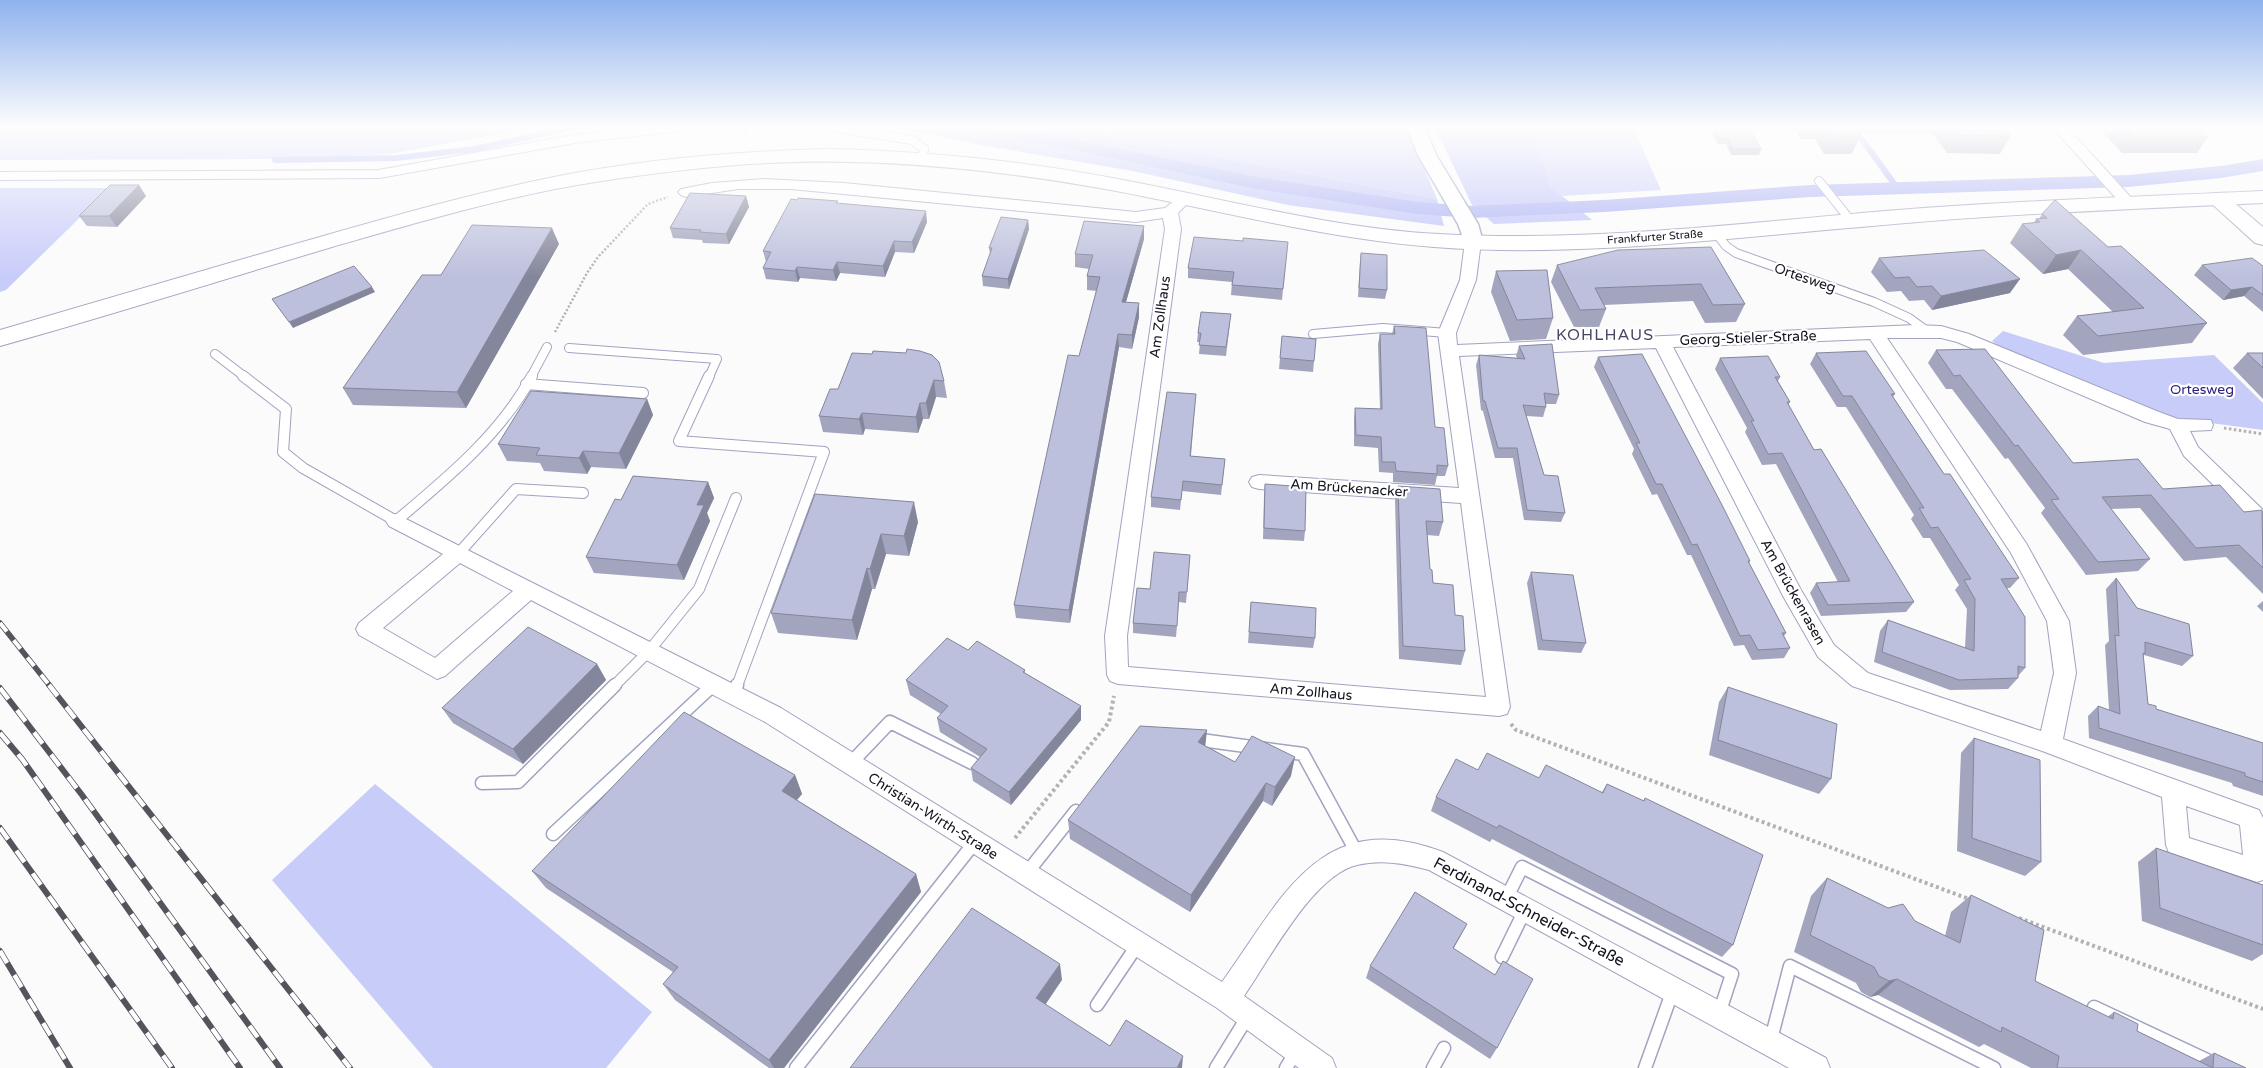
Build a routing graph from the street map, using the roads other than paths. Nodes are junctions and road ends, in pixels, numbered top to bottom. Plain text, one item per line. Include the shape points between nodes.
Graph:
1 (592, 177) edge
2 (1065, 177) edge
3 (1439, 177) edge
4 (2104, 177) edge
5 (1819, 181) dead end
6 (686, 192) road end
7 (2263, 197) edge
8 (2218, 199) junction
9 (2129, 204) junction
10 (1176, 205) junction
11 (1851, 221) junction
12 (1470, 233) junction
13 (1716, 233) junction
14 (2263, 238) edge
15 (1927, 331) junction
16 (1313, 334) dead end
17 (1874, 334) junction
18 (0, 338) edge
19 (1448, 342) junction
20 (1662, 342) junction
21 (547, 347) dead end
22 (569, 348) dead end
23 (215, 354) dead end
24 (526, 384) junction
25 (643, 393) dead end
26 (2177, 425) junction
27 (2204, 425) road end
28 (1259, 482) dead end
29 (583, 494) dead end
30 (1470, 496) junction
31 (736, 498) dead end
32 (396, 521) junction
33 (2263, 522) edge
34 (459, 553) junction
35 (529, 589) junction
36 (649, 651) junction
37 (713, 685) junction
38 (733, 696) junction
39 (1186, 738) edge
40 (2050, 744) junction
41 (972, 763) edge
42 (850, 764) junction
43 (482, 783) dead end
44 (2173, 791) junction
45 (1086, 798) edge
46 (2257, 820) edge
47 (554, 834) dead end
48 (975, 842) junction
49 (1357, 853) junction
50 (1026, 874) junction
51 (1516, 904) junction
52 (1138, 944) junction
53 (1502, 957) dead end
54 (1673, 990) junction
55 (1226, 999) junction
56 (1097, 1005) dead end
57 (2094, 1007) edge
58 (1248, 1015) junction
59 (1718, 1015) junction
60 (1770, 1043) junction
61 (1444, 1048) dead end
62 (1292, 1059) edge
63 (796, 1068) edge
64 (1216, 1068) edge
65 (1322, 1068) edge
66 (1433, 1068) edge
67 (1644, 1068) edge
68 (1816, 1068) edge
69 (1994, 1068) edge
70 (2224, 1068) edge

1 - 18 main road, Frankfurter Straße via 409,218
2 - 10 main road, Frankfurter Straße
3 - 12 street
4 - 9 street
5 - 11 lane
6 - 10 street, Frankfurter Straße via 722,186 790,185 1136,217
7 - 8 main road, Frankfurter Straße
8 - 9 main road, Frankfurter Straße
8 - 14 main road
9 - 11 main road, Frankfurter Straße via 1955,212
10 - 12 main road, Frankfurter Straße via 1380,234
10 - 30 street, Am Zollhaus via 1116,636 1118,676 1499,707
11 - 13 main road, Frankfurter Straße
12 - 13 main road, Frankfurter Straße via 1627,240
12 - 19 street via 1468,280
13 - 15 lane, Ortesweg via 1736,253 1874,302 1909,318
15 - 17 street, Georg-Stieler-Straße
15 - 26 street, Ortesweg via 1955,335 1980,344
16 - 19 lane via 1383,328
17 - 20 street, Georg-Stieler-Straße
17 - 40 street via 2020,548 2058,621 2065,673
19 - 20 street, Georg-Stieler-Straße
19 - 30 street
20 - 40 street, Am Brückenrasen via 1793,596 1826,651 1860,680
21 - 24 lane
22 - 38 lane via 717,359 679,441 824,452
23 - 32 lane via 286,409 283,452 303,468
24 - 25 lane
24 - 32 lane via 485,442
26 - 27 street, Ortesweg
26 - 33 street via 2191,451
28 - 30 street, Am Brückenacker
29 - 34 lane via 516,489
31 - 36 lane via 699,589
32 - 34 street, Christian-Wirth-Straße
34 - 35 street, Christian-Wirth-Straße
34 - 35 street via 367,629 437,670
35 - 36 street, Christian-Wirth-Straße
36 - 37 street, Christian-Wirth-Straße
36 - 43 lane via 518,782
37 - 38 street, Christian-Wirth-Straße
37 - 47 lane
38 - 42 street, Christian-Wirth-Straße via 773,715
39 - 49 lane via 1303,754
40 - 44 street, Am Brückenrasen
41 - 42 lane via 890,722
42 - 48 street, Christian-Wirth-Straße
44 - 46 street, Am Brückenrasen
44 - 46 street, Am Brückenrasen via 2178,845 2257,871
45 - 50 lane
48 - 50 street, Christian-Wirth-Straße
48 - 63 lane
49 - 51 street, Ferdinand-Schneider-Straße via 1392,850 1434,860
49 - 55 street, Ferdinand-Schneider-Straße via 1328,865 1300,891
50 - 52 street, Christian-Wirth-Straße
51 - 53 lane
51 - 54 street, Ferdinand-Schneider-Straße
51 - 59 lane via 1522,867 1732,974
52 - 55 street, Christian-Wirth-Straße
52 - 56 lane
54 - 59 street, Ferdinand-Schneider-Straße
54 - 67 lane
55 - 58 street, Christian-Wirth-Straße
57 - 70 lane
58 - 62 street, Christian-Wirth-Straße
58 - 64 lane
59 - 60 street, Ferdinand-Schneider-Straße
60 - 68 street, Ferdinand-Schneider-Straße
60 - 69 lane via 1790,966
61 - 66 lane
62 - 65 street, Christian-Wirth-Straße

